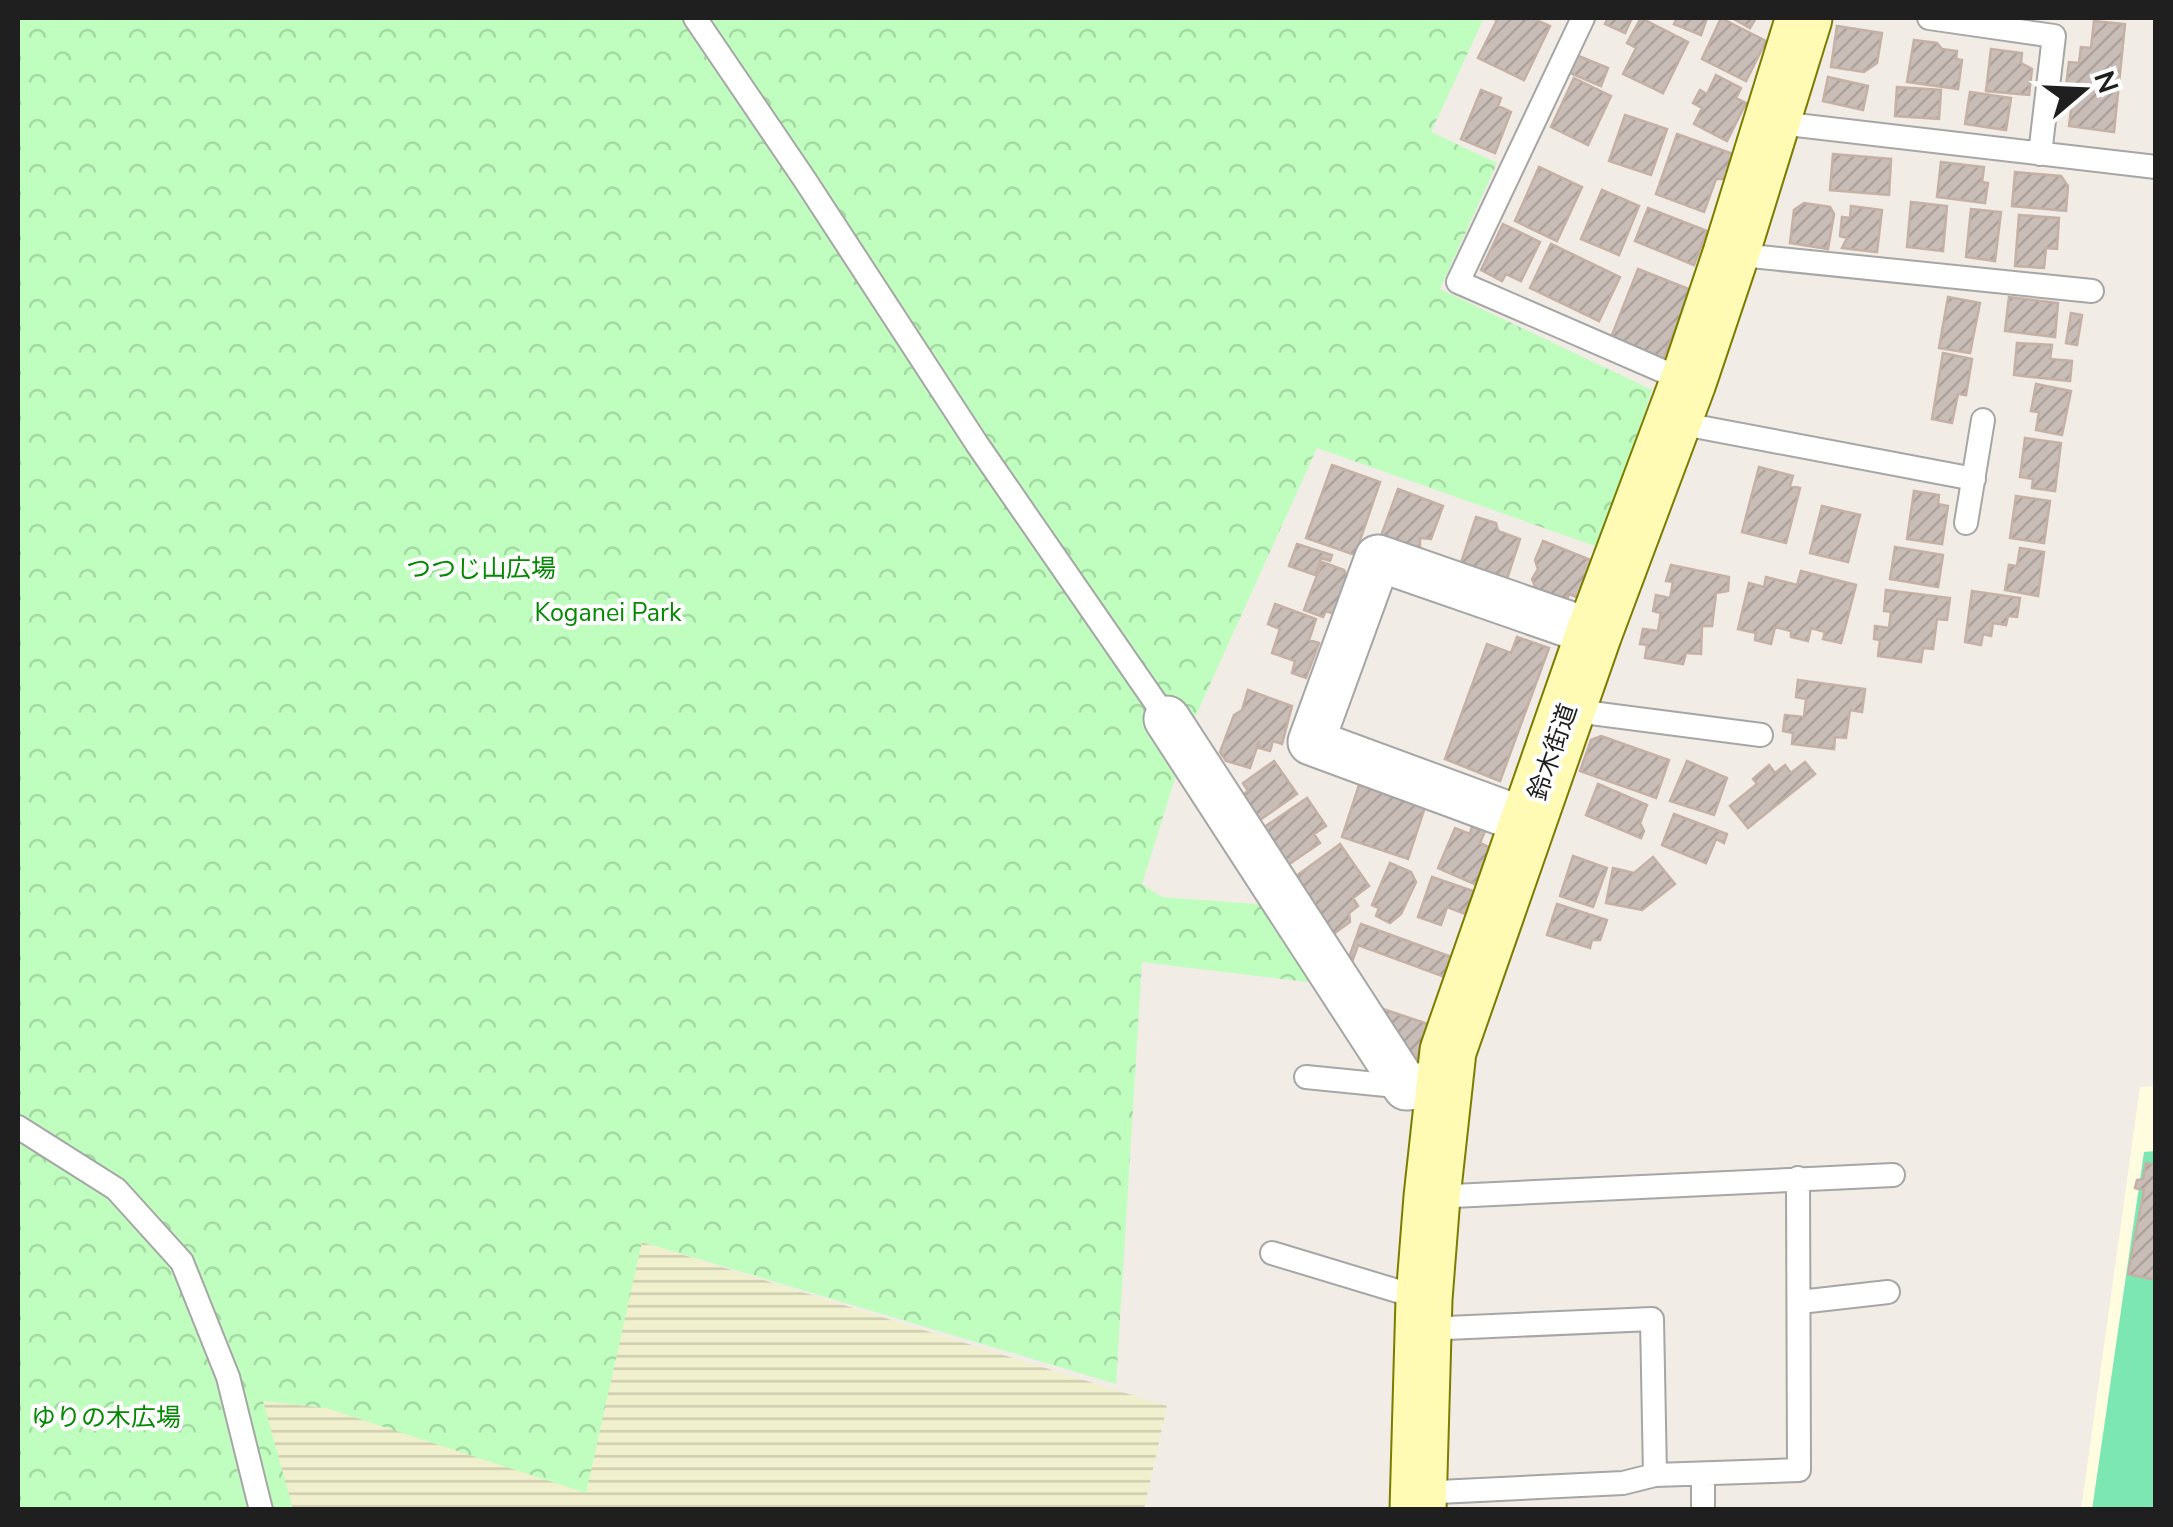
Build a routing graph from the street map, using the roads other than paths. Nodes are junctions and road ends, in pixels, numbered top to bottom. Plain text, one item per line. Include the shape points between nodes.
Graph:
1 (695, 18) edge
2 (1583, 18) edge
3 (1804, 18) edge
4 (1929, 18) edge
5 (1771, 122) junction
6 (2040, 154) junction
7 (2156, 168) edge
8 (1731, 254) junction
9 (2092, 290) dead end
10 (1680, 402) junction
11 (1983, 420) dead end
12 (1974, 479) junction
13 (1966, 523) dead end
14 (1594, 633) junction
15 (1568, 710) junction
16 (1167, 719) joint
17 (1761, 734) dead end
18 (1528, 822) junction
19 (1306, 1078) dead end
20 (1426, 1085) junction
21 (18, 1128) edge
22 (1894, 1175) dead end
23 (1798, 1178) junction
24 (1432, 1197) junction
25 (1272, 1253) dead end
26 (1888, 1292) dead end
27 (1800, 1302) junction
28 (1424, 1314) junction
29 (1703, 1474) junction
30 (1656, 1475) junction
31 (1418, 1501) edge
32 (261, 1510) edge
33 (1703, 1510) edge

1 - 16 lane
2 - 10 lane via 1458,282
3 - 5 street, 鈴木街道
4 - 6 lane via 2054,36
5 - 6 lane
5 - 8 street, 鈴木街道
6 - 7 lane
8 - 9 lane
8 - 10 street, 鈴木街道
10 - 12 lane
10 - 14 street, 鈴木街道
11 - 12 lane
12 - 13 lane
14 - 15 street, 鈴木街道
14 - 18 street via 1378,558 1311,742
15 - 17 lane
15 - 18 street, 鈴木街道
16 - 20 street via 1324,957
18 - 20 street, 鈴木街道 via 1448,1052
19 - 20 lane
20 - 24 street, 鈴木街道
21 - 32 lane via 116,1188 182,1262 228,1377
22 - 23 lane
23 - 24 lane
23 - 27 lane
24 - 28 street, 鈴木街道
25 - 28 lane
26 - 27 lane
27 - 29 lane via 1800,1470
28 - 30 lane via 1652,1319
28 - 31 street, 鈴木街道
29 - 30 lane
29 - 33 lane
30 - 31 lane

